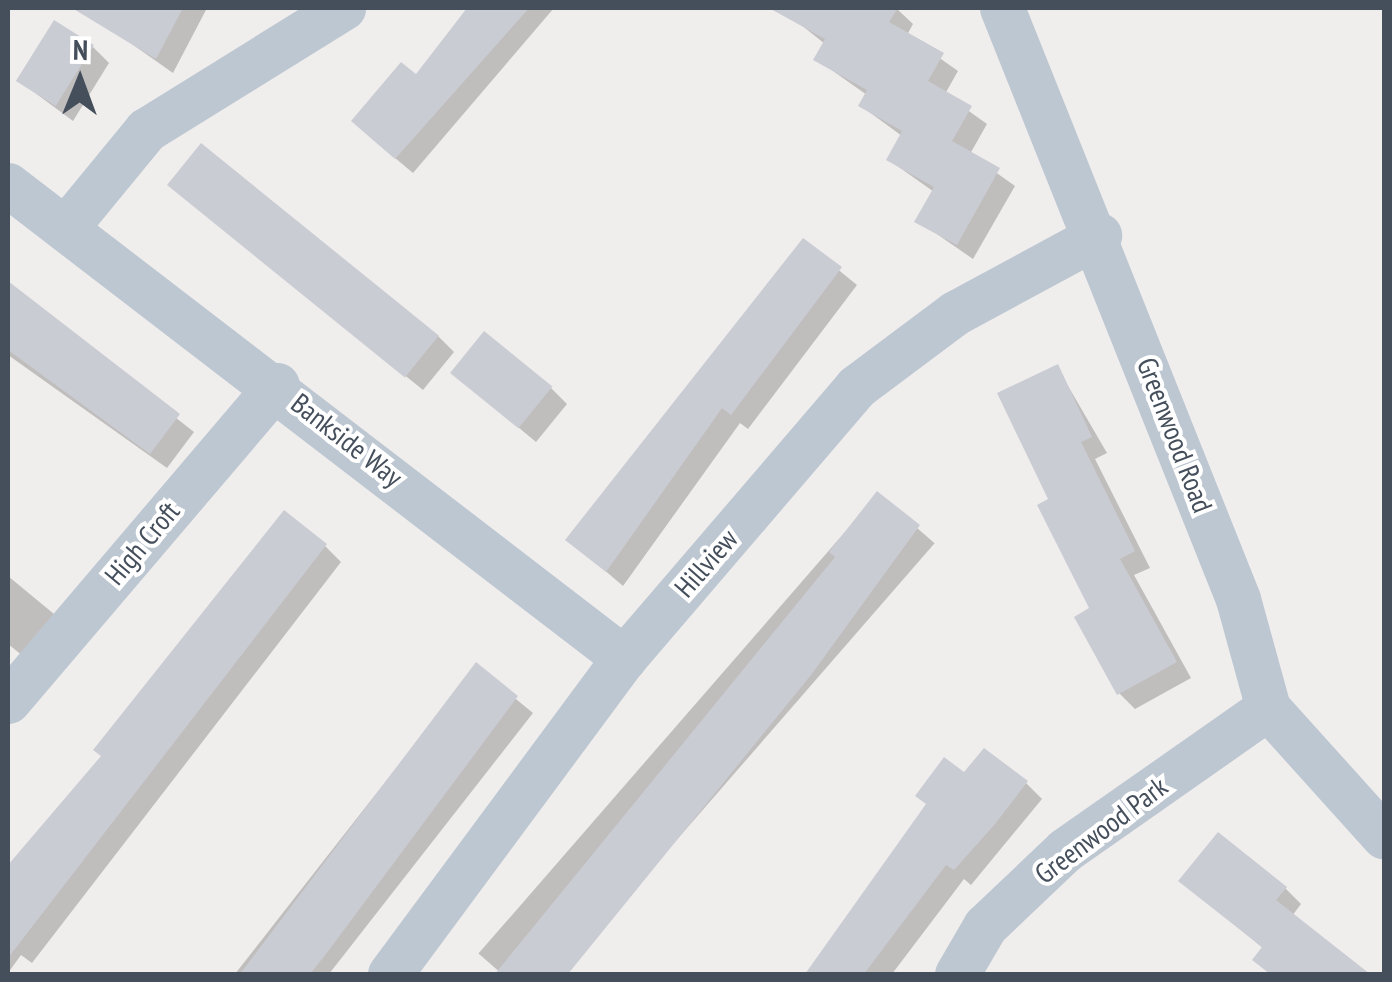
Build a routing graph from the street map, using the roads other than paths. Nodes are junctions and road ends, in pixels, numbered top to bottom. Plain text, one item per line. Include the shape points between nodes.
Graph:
1 (343, 8) edge
2 (1002, 8) edge
3 (8, 185) edge
4 (68, 225) junction
5 (1099, 236) junction
6 (277, 384) junction
7 (624, 658) junction
8 (8, 701) edge
9 (1268, 708) junction
10 (1384, 837) edge
11 (390, 974) edge
12 (956, 974) edge

1 - 4 street via 146,130
2 - 5 street, Greenwood Road
3 - 4 street, Bankside Way
4 - 6 street, Bankside Way
5 - 7 street, Hillview via 983,295 856,387
5 - 9 street, Greenwood Road via 1238,599
6 - 7 street, Bankside Way
6 - 8 street, High Croft
7 - 11 street, Hillview
9 - 10 street, Greenwood Road
9 - 12 street, Greenwood Park via 1066,850 985,926

